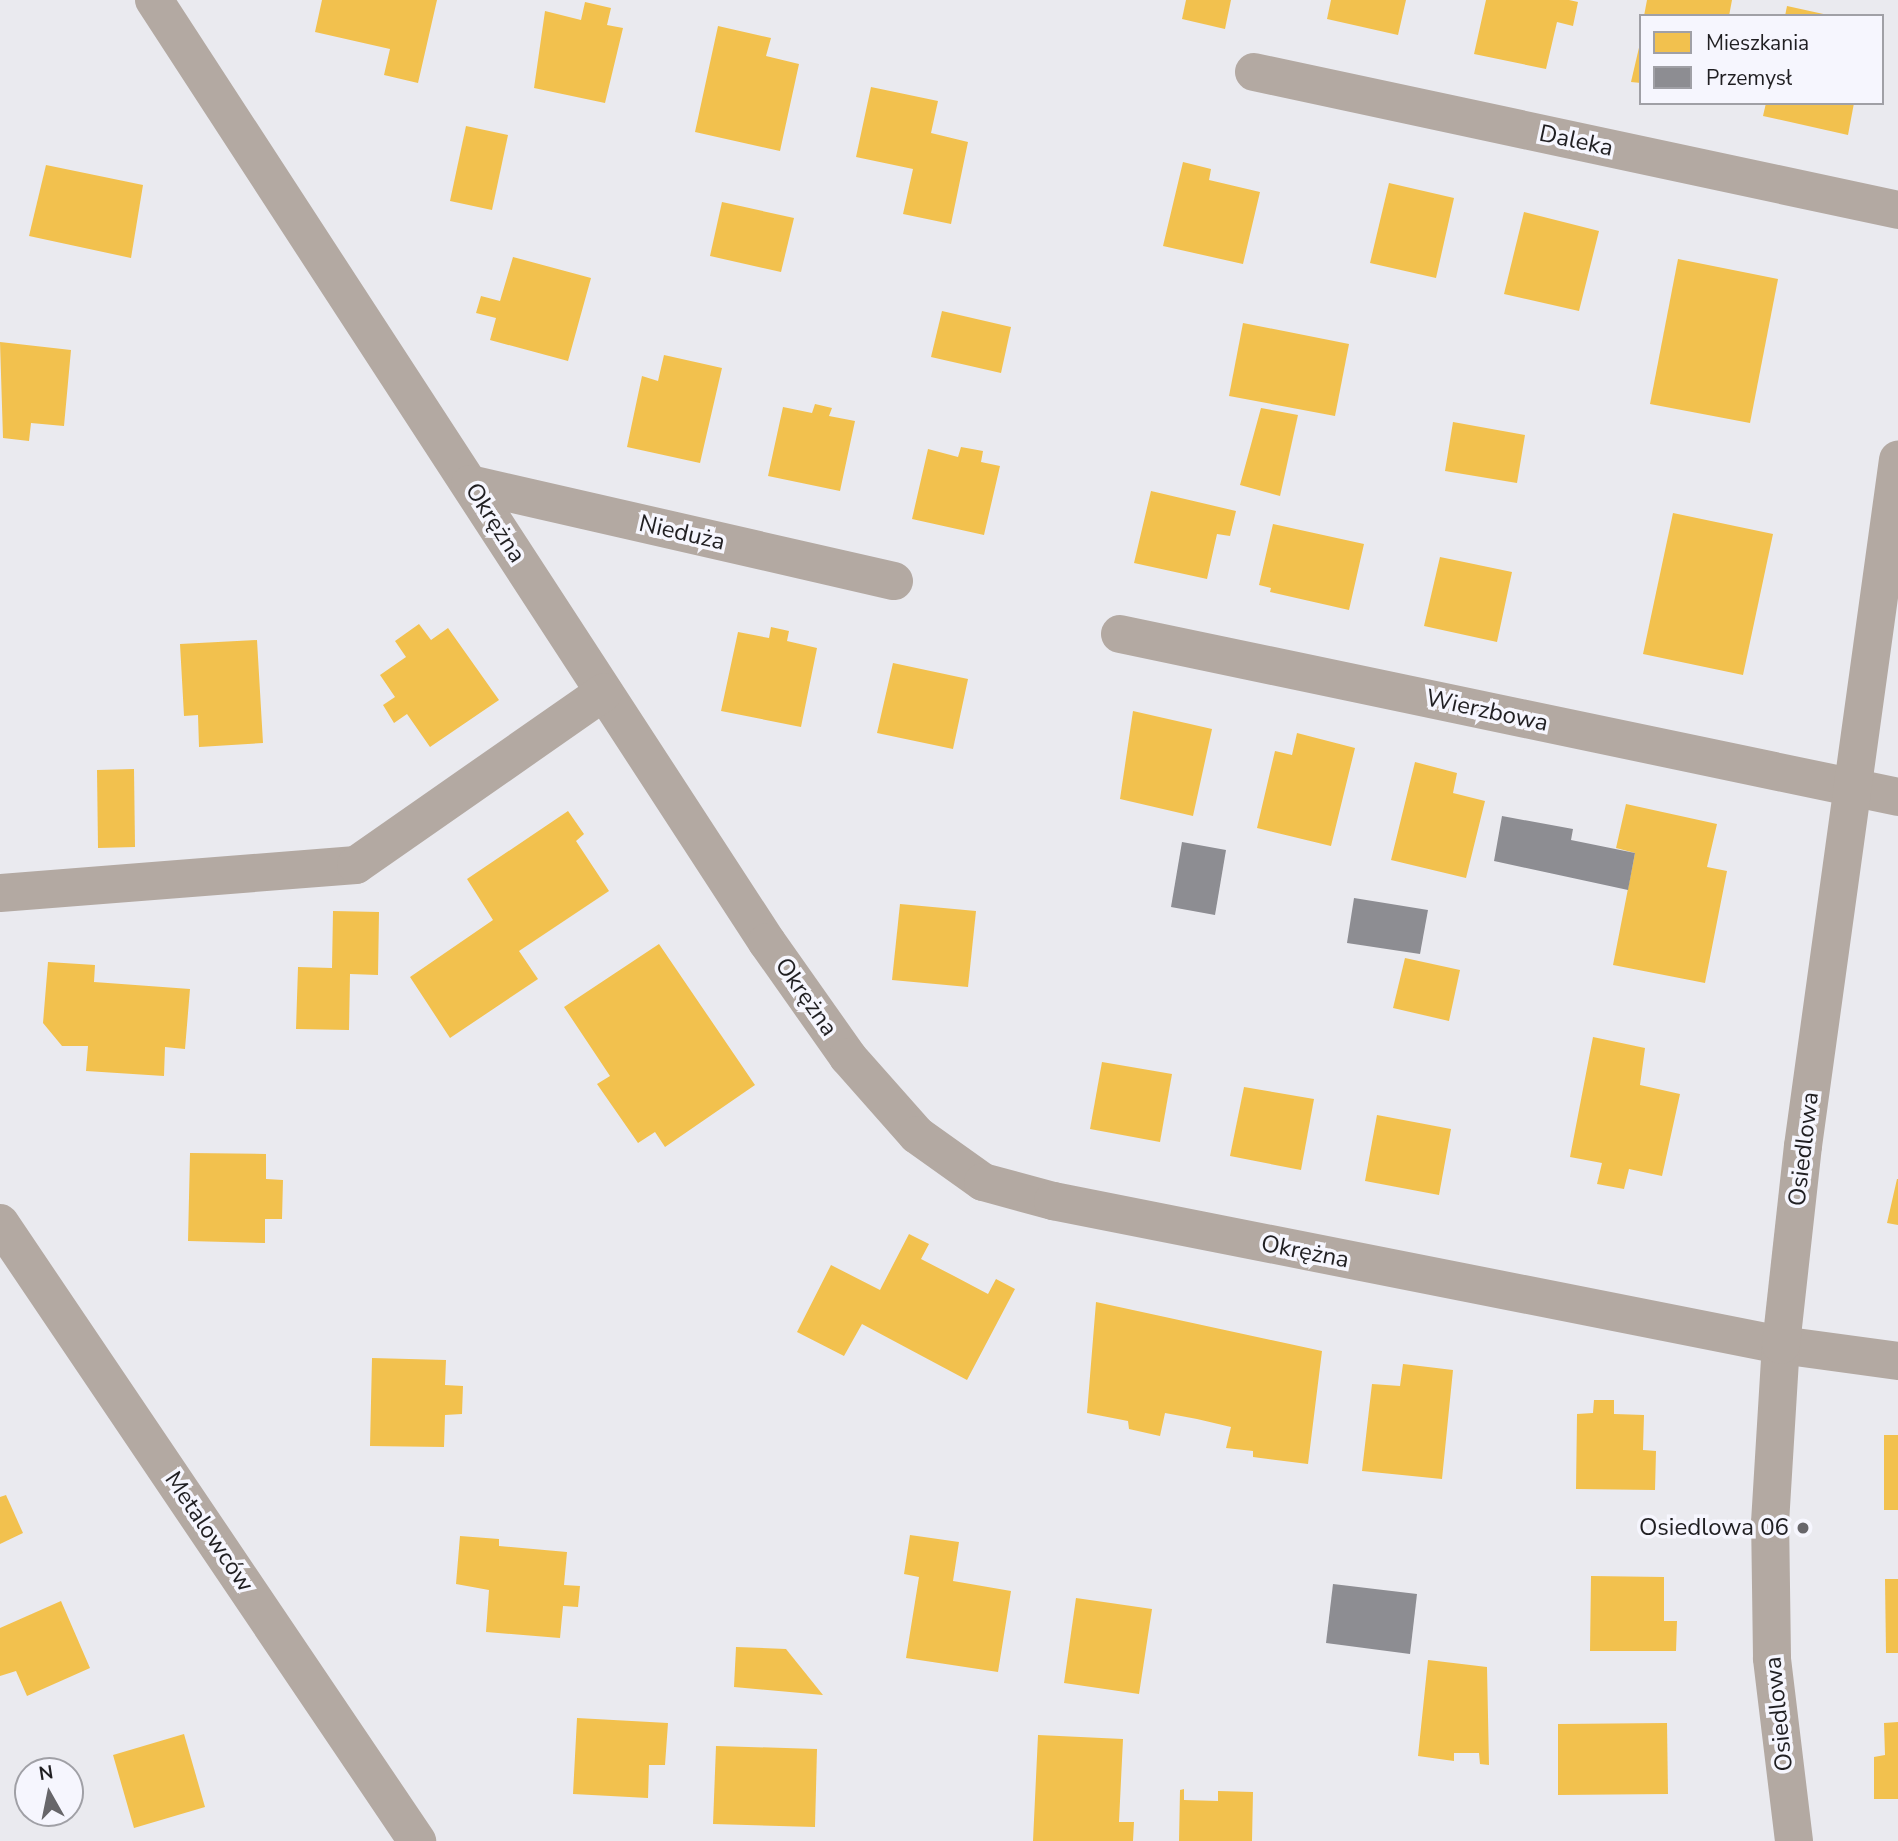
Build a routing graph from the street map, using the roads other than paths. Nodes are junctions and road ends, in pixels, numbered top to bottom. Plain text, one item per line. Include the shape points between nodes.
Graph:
1 (154, 0) edge
2 (1254, 72) dead end
3 (1898, 210) edge
4 (1898, 460) edge
5 (470, 484) junction
6 (894, 581) dead end
7 (1120, 634) dead end
8 (604, 692) junction
9 (1854, 788) junction
10 (1898, 797) edge
11 (0, 893) edge
12 (0, 1223) edge
13 (1781, 1345) junction
14 (1898, 1361) edge
15 (417, 1841) edge
16 (1794, 1841) edge

1 - 5 street, Okrężna
2 - 3 street, Daleka
4 - 9 street, Osiedlowa
5 - 6 street, Nieduża
5 - 8 street, Okrężna
7 - 9 street, Wierzbowa
8 - 11 street via 356,865
8 - 13 street, Okrężna via 848,1057 917,1135 967,1174 1053,1201
9 - 10 street, Wierzbowa
9 - 13 street, Osiedlowa
12 - 15 street, Metalowców
13 - 14 street, Okrężna
13 - 16 street, Osiedlowa via 1770,1523 1772,1658

